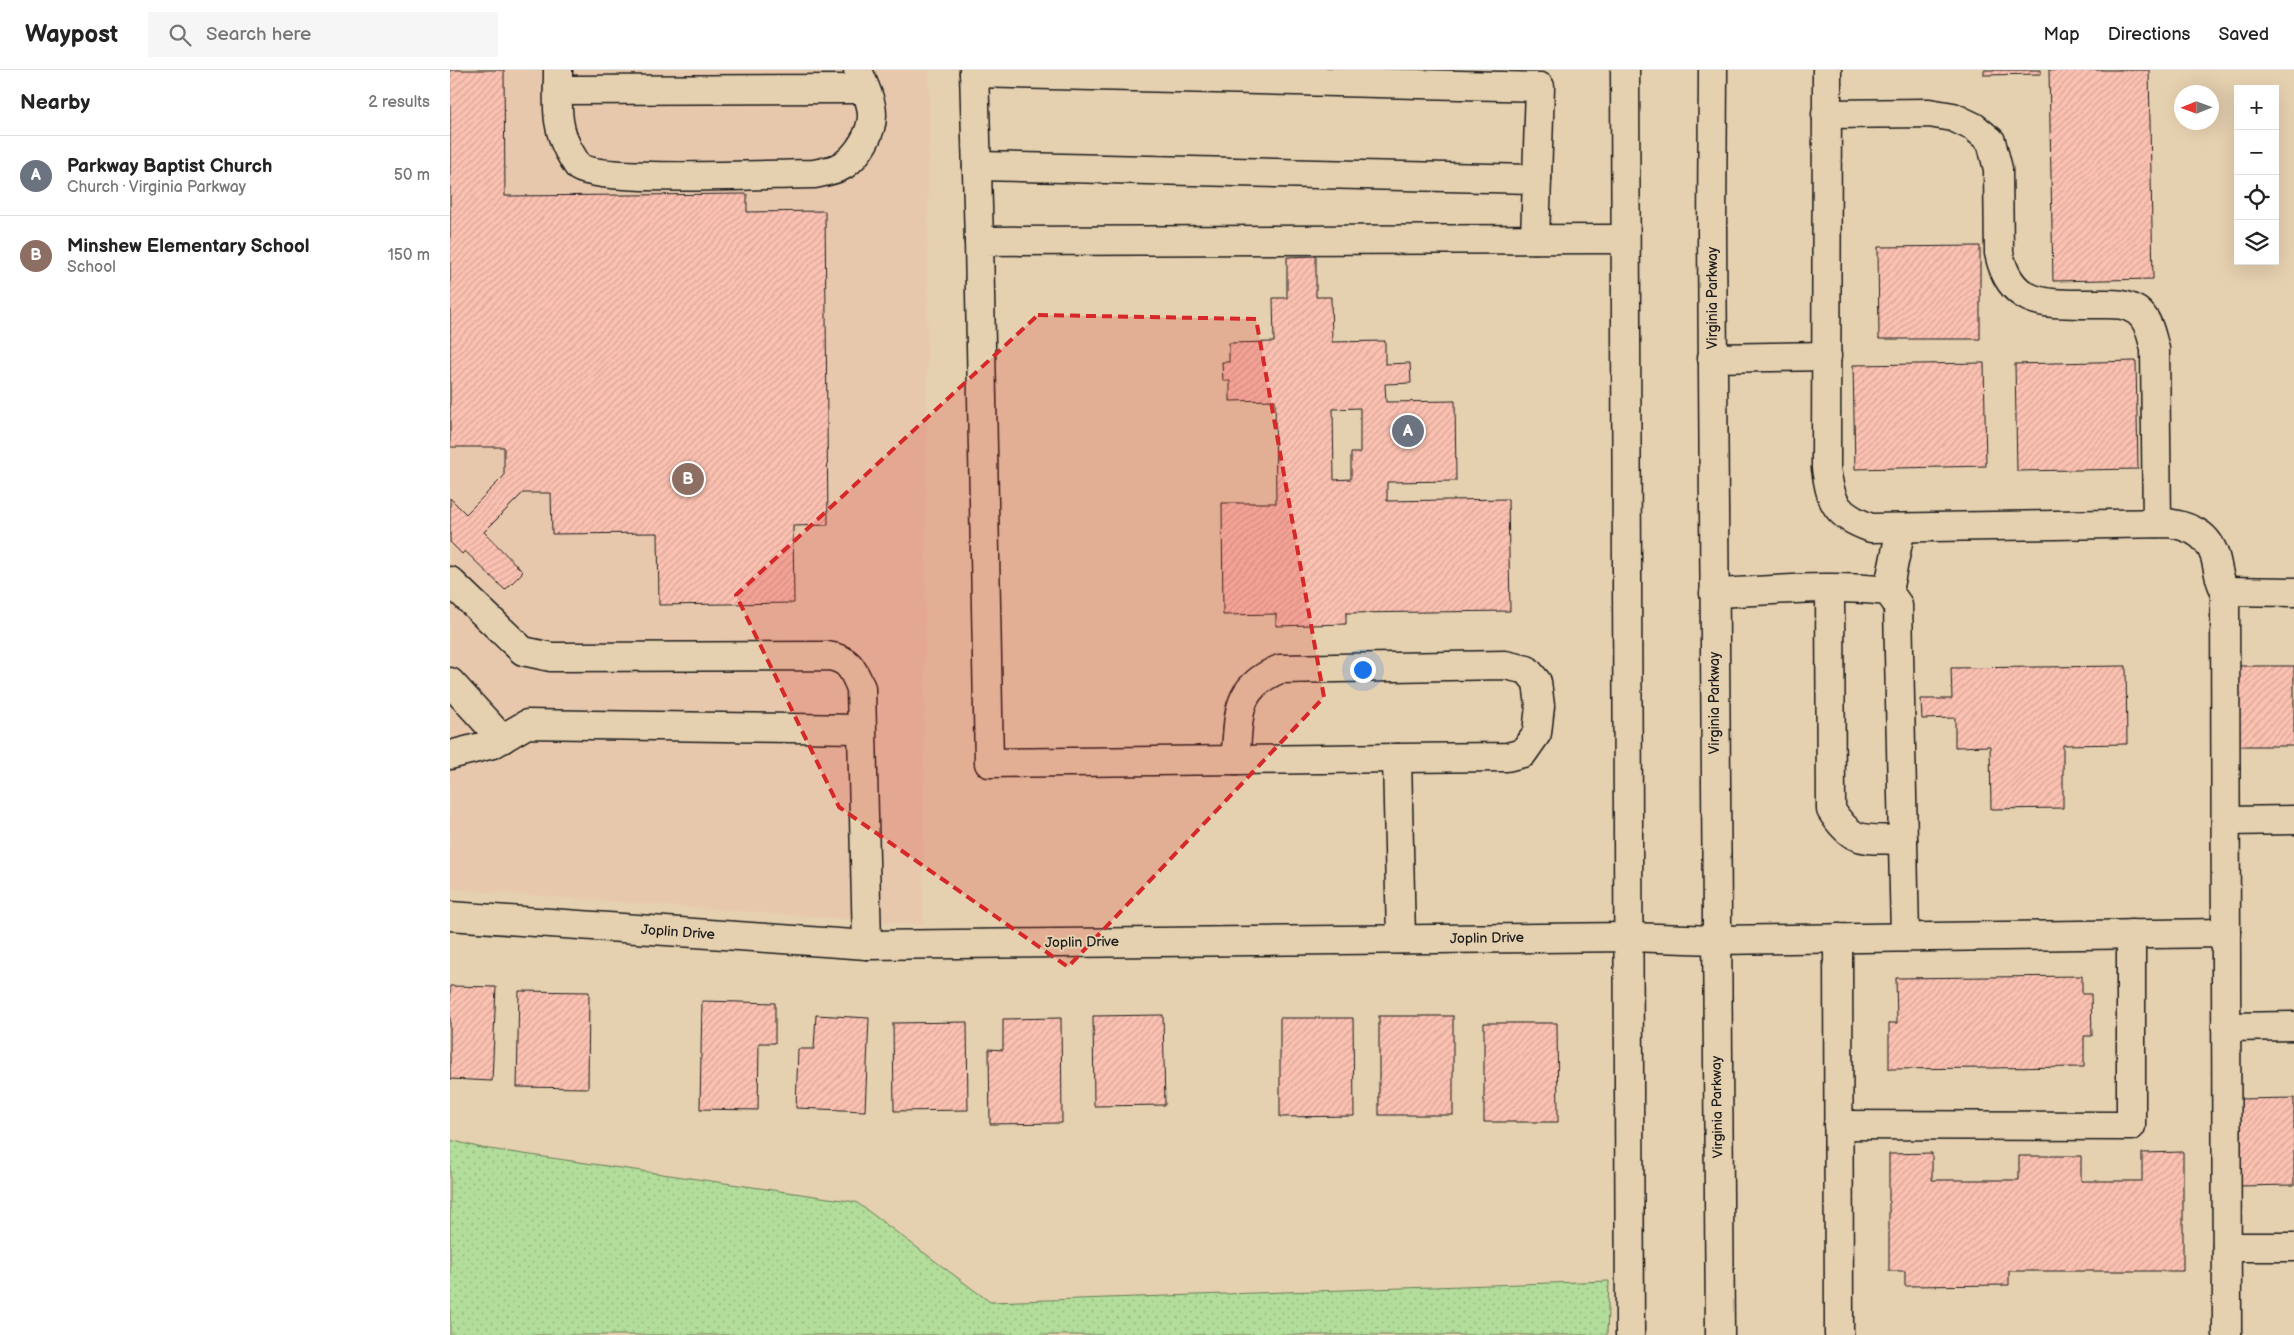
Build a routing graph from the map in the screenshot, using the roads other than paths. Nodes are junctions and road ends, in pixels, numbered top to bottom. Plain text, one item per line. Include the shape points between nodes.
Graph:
1 (1625, 70) edge
2 (1713, 70) edge
3 (1827, 70) edge
4 (974, 72) edge
5 (558, 80) edge
6 (861, 80) edge
7 (1826, 114) junction
8 (977, 166) junction
9 (1537, 179) junction
10 (1535, 239) junction
11 (1625, 239) junction
12 (979, 241) junction
13 (1827, 356) junction
14 (1712, 358) junction
15 (2157, 524) junction
16 (1901, 528) junction
17 (450, 582) edge
18 (1830, 589) junction
19 (1888, 591) junction
20 (2225, 591) junction
21 (2294, 592) edge
22 (1714, 593) junction
23 (450, 682) edge
24 (861, 729) junction
25 (502, 739) junction
26 (450, 755) edge
27 (1397, 758) junction
28 (1235, 760) junction
29 (2294, 820) edge
30 (2226, 821) junction
31 (1903, 840) junction
32 (450, 916) edge
33 (2226, 932) junction
34 (2131, 934) junction
35 (1629, 937) junction
36 (1905, 937) junction
37 (1838, 938) junction
38 (1400, 939) junction
39 (1716, 940) junction
40 (867, 945) junction
41 (2294, 1026) edge
42 (2226, 1027) junction
43 (1838, 1125) junction
44 (2294, 1247) edge
45 (2227, 1248) junction
46 (1630, 1335) edge
47 (1720, 1335) edge
48 (1839, 1335) edge
49 (2227, 1335) edge

1 - 11 main road
2 - 14 main road, Virginia Parkway
3 - 7 main road
4 - 8 main road
4 - 9 main road via 1540,87
5 - 6 main road
5 - 6 main road via 558,127 565,146 579,167 624,176 814,174 843,165 862,145 870,129 872,114
7 - 13 main road
7 - 15 main road via 1929,113 1953,117 1974,127 1990,141 1998,169 1999,253 2012,285 2023,295 2048,303 2121,304 2137,312 2149,325 2155,349
8 - 9 main road
8 - 12 main road
9 - 10 main road
10 - 11 main road
10 - 12 main road
11 - 35 main road
12 - 28 main road via 990,764
13 - 14 main road
13 - 16 main road via 1826,468 1829,489 1844,516 1871,528
14 - 22 main road, Virginia Parkway
15 - 16 main road
15 - 20 main road via 2187,526 2208,540
16 - 19 main road
17 - 24 main road via 523,651 532,654 551,657 840,658 855,673 861,688
18 - 19 main road
18 - 22 main road
18 - 31 main road via 1831,810 1843,828 1857,838
19 - 31 main road via 1898,605
20 - 21 main road
20 - 30 main road
22 - 39 main road, Virginia Parkway
23 - 25 main road
24 - 25 main road via 527,724
24 - 40 main road
25 - 26 main road
27 - 28 main road
27 - 28 main road via 1507,757 1523,753 1537,733 1540,706 1537,682 1527,670 1505,665 1280,669 1265,675 1248,690 1241,706
27 - 38 main road
29 - 30 main road
30 - 33 main road
31 - 36 main road
32 - 40 main road, Joplin Drive
33 - 34 main road, Joplin Drive
33 - 42 main road
34 - 36 main road, Joplin Drive
34 - 43 main road via 2131,1126
35 - 38 main road, Joplin Drive
35 - 39 main road, Joplin Drive
35 - 46 main road
36 - 37 main road, Joplin Drive
37 - 39 main road, Joplin Drive
37 - 43 main road
38 - 40 main road, Joplin Drive
39 - 47 main road, Virginia Parkway
41 - 42 main road
42 - 45 main road
43 - 48 main road
44 - 45 main road
45 - 49 main road

